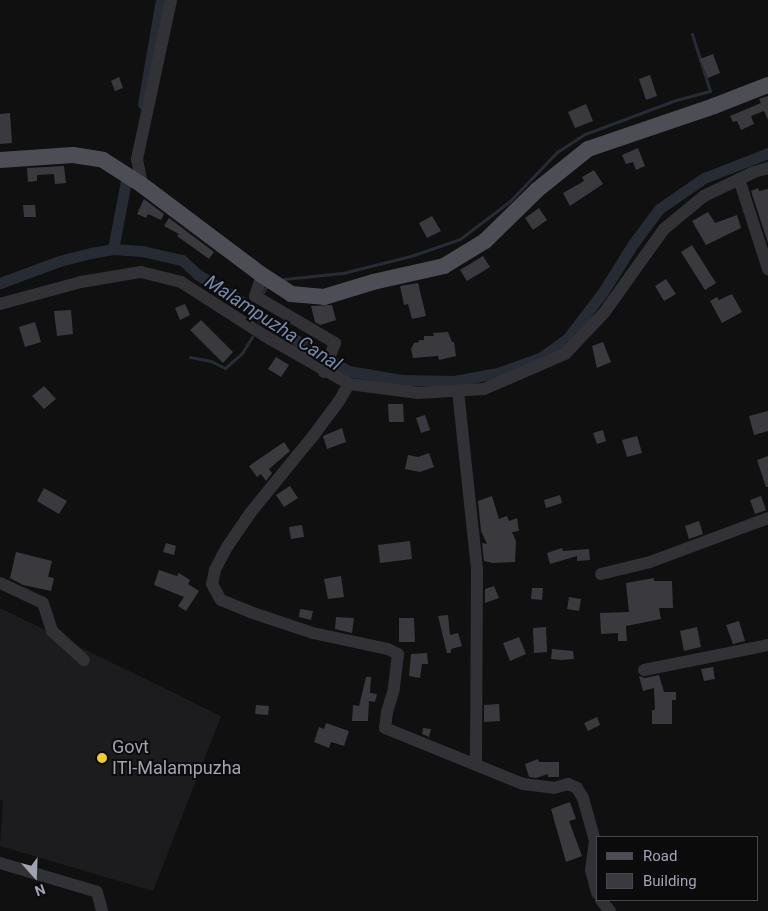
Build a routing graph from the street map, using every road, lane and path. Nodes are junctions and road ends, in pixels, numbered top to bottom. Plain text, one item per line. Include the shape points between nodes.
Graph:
1 (171, 0) edge
2 (768, 85) edge
3 (0, 160) edge
4 (768, 168) edge
5 (739, 179) junction
6 (142, 184) junction
7 (768, 269) edge
8 (262, 275) junction
9 (0, 304) edge
10 (324, 372) junction
11 (349, 384) junction
12 (458, 391) junction
13 (768, 518) edge
14 (600, 574) dead end
15 (0, 583) edge
16 (768, 645) edge
17 (84, 660) dead end
18 (644, 670) dead end
19 (476, 765) junction
20 (0, 863) edge
21 (596, 889) edge
22 (602, 901) edge
23 (102, 911) edge
24 (610, 911) edge

1 - 6 street via 137,159
2 - 8 main road via 588,149 537,190 484,241 444,266 324,297 291,294
3 - 6 main road via 73,154 107,162
4 - 5 street
5 - 7 street
5 - 12 street via 704,196 664,229 604,313 565,354 484,389
6 - 8 main road
8 - 10 street via 255,296 335,343
9 - 10 street via 81,282 141,272 181,282
10 - 11 street
11 - 12 street via 418,393
11 - 19 street via 242,526 219,562 212,584 221,600 250,612 313,633 398,654 385,728
12 - 19 street via 477,569
13 - 14 street via 650,562
15 - 17 street via 43,603 52,631
16 - 18 street
19 - 21 street via 523,784 554,788 568,784 577,788 595,841 591,870
20 - 23 street via 97,892
22 - 24 street

